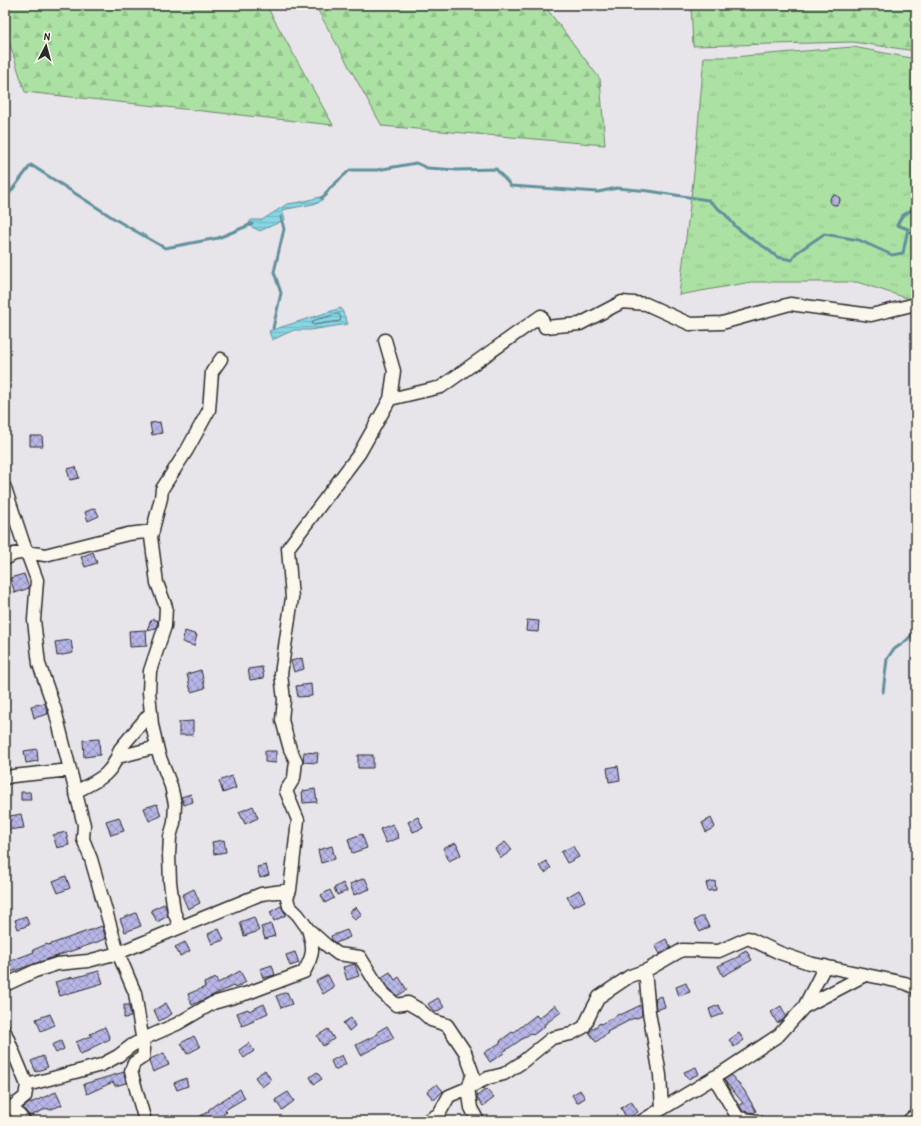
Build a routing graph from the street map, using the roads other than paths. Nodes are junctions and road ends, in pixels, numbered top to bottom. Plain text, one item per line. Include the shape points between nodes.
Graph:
1 (916, 304) edge
2 (385, 340) dead end
3 (221, 358) dead end
4 (390, 399) junction
5 (5, 488) edge
6 (152, 531) junction
7 (26, 552) junction
8 (5, 559) edge
9 (151, 712) junction
10 (157, 747) junction
11 (118, 756) junction
12 (70, 770) junction
13 (5, 778) edge
14 (75, 792) junction
15 (290, 890) junction
16 (180, 926) junction
17 (308, 929) junction
18 (118, 953) junction
19 (825, 966) junction
20 (645, 971) junction
21 (865, 974) junction
22 (5, 985) edge
23 (916, 988) edge
24 (804, 1007) junction
25 (5, 1032) edge
26 (143, 1039) junction
27 (714, 1077) junction
28 (27, 1085) junction
29 (468, 1088) junction
30 (8, 1107) edge
31 (658, 1114) edge
32 (916, 1118) edge
33 (24, 1121) edge
34 (146, 1121) edge
35 (427, 1121) edge
36 (478, 1121) edge
37 (642, 1121) edge
38 (757, 1121) edge
39 (912, 1121) edge

1 - 4 street via 871,315 790,304 722,323 690,324 646,304 622,302 580,324 545,327 541,316 441,387
2 - 4 street via 394,371
3 - 6 street via 212,372 209,410 188,450 162,490
4 - 15 street via 359,454 288,548 292,598 281,674 284,700 282,720 296,761 294,778 286,791 298,820
5 - 7 street
6 - 7 street via 122,535 45,555
6 - 9 street via 158,583 166,607 164,626 150,671
7 - 8 street
7 - 12 street via 37,580 34,620 38,664 55,710
9 - 10 street
9 - 11 street via 120,749
10 - 11 street
10 - 16 street via 175,804 170,837 170,882 174,912
11 - 14 street via 110,770 102,777
12 - 13 street
12 - 14 street
14 - 18 street via 84,825 83,840 91,859
15 - 16 street via 261,894
15 - 17 street via 286,898 289,906
16 - 18 street
17 - 26 street via 312,944 311,959 304,972 213,1003 177,1024
17 - 29 street via 338,954 360,957 381,991 396,1005 408,1003 431,1020 447,1025 465,1052 473,1074
18 - 22 street via 88,961 57,964
18 - 26 street via 135,993
19 - 20 street via 780,953 748,938 719,951 682,950
19 - 21 street
19 - 24 street
20 - 29 street via 630,976 599,997 584,1027 572,1034 552,1038 504,1074 488,1078
20 - 31 street via 660,1075
21 - 23 street
21 - 24 street
24 - 27 street via 779,1035
25 - 28 street
26 - 28 street via 101,1065
26 - 34 street via 142,1057 134,1063 131,1071
27 - 31 street
27 - 38 street via 738,1118
28 - 30 street via 24,1097
29 - 35 street via 449,1096 439,1114
29 - 36 street via 471,1108
30 - 33 street
31 - 37 street
32 - 39 street

